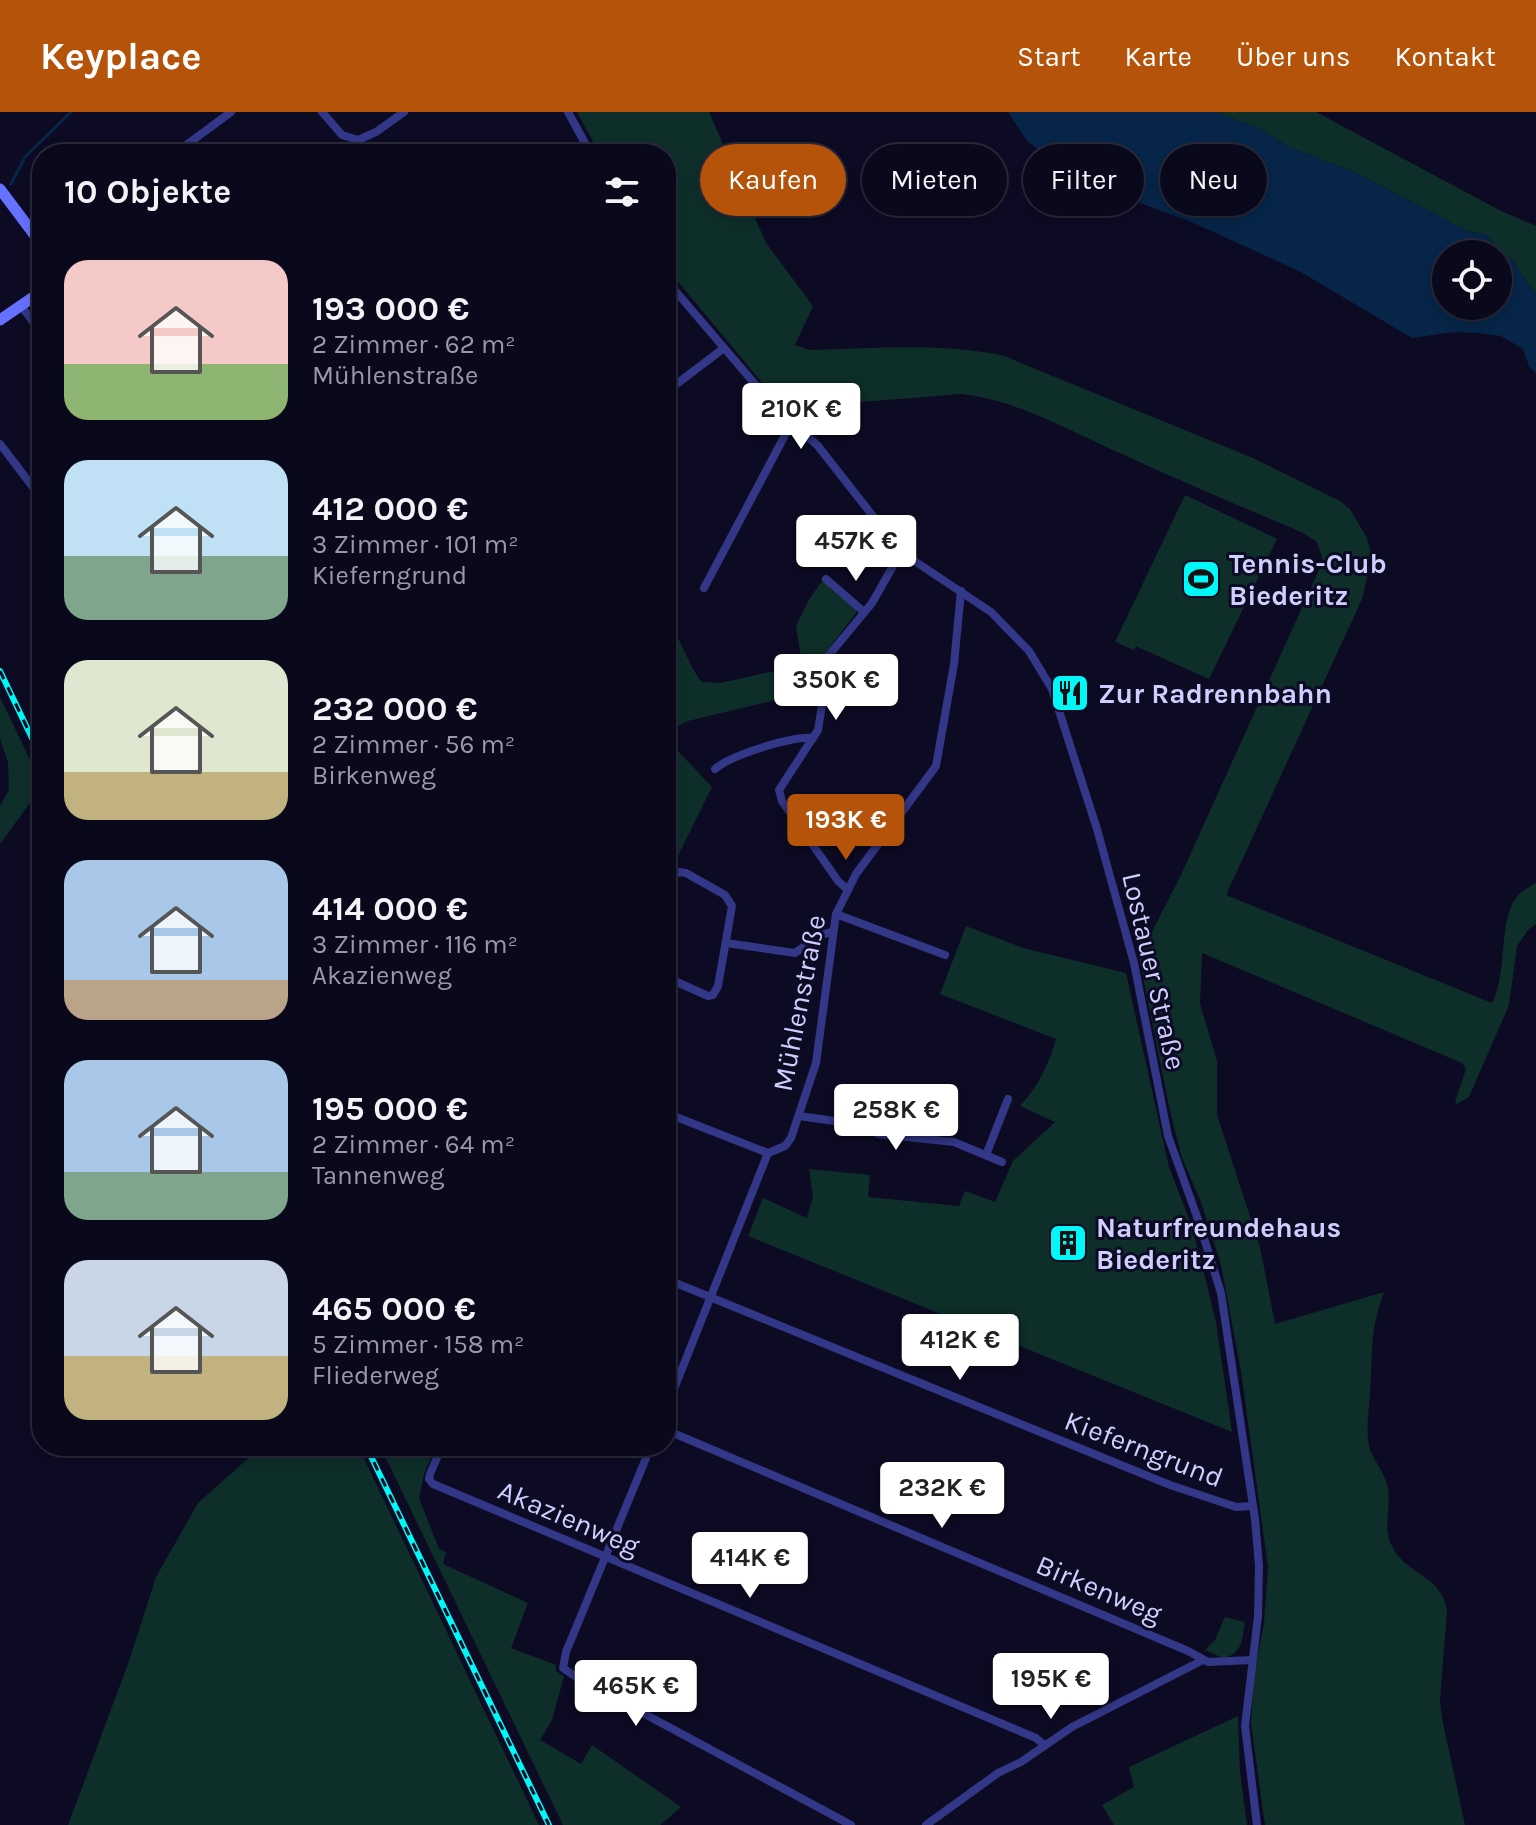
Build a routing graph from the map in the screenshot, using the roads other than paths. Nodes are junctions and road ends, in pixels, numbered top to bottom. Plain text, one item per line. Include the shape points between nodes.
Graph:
1 (231, 112) edge
2 (322, 112) edge
3 (404, 112) edge
4 (568, 112) edge
5 (188, 144) edge
6 (585, 144) edge
7 (0, 189) edge
8 (32, 232) edge
9 (676, 292) edge
10 (32, 298) edge
11 (21, 306) junction
12 (0, 320) edge
13 (32, 320) edge
14 (724, 348) junction
15 (676, 384) edge
16 (792, 422) junction
17 (0, 444) edge
18 (32, 486) edge
19 (901, 552) junction
20 (826, 579) dead end
21 (704, 588) dead end
22 (961, 591) junction
23 (864, 612) junction
24 (813, 738) junction
25 (715, 769) dead end
26 (676, 874) edge
27 (848, 890) junction
28 (836, 914) junction
29 (832, 932) junction
30 (726, 943) junction
31 (945, 955) dead end
32 (676, 982) edge
33 (1008, 1099) dead end
34 (799, 1116) junction
35 (676, 1117) edge
36 (768, 1153) junction
37 (986, 1155) junction
38 (1002, 1162) dead end
39 (676, 1283) edge
40 (711, 1297) junction
41 (676, 1384) edge
42 (676, 1434) edge
43 (438, 1456) edge
44 (647, 1456) edge
45 (1253, 1506) junction
46 (606, 1558) junction
47 (1203, 1660) junction
48 (1252, 1660) junction
49 (1044, 1745) junction
50 (851, 1825) edge
51 (926, 1825) edge
52 (1257, 1825) edge

1 - 5 street
2 - 3 street via 342,135 358,140
4 - 6 street
7 - 8 street
9 - 14 street, Lostauer Straße
10 - 11 street
11 - 12 street
11 - 13 street
14 - 15 street
14 - 16 street, Lostauer Straße
16 - 19 street, Lostauer Straße via 818,446
16 - 21 street
17 - 18 street
19 - 22 street, Lostauer Straße
19 - 23 street
20 - 23 street
22 - 27 street, Mühlenstraße via 936,766
22 - 45 street, Lostauer Straße via 991,612 1036,660 1064,724 1134,963 1168,1136 1221,1293
23 - 24 street via 825,660 823,707
24 - 25 street via 738,755
24 - 27 street via 782,783 780,797
26 - 30 street via 730,898
27 - 28 street, Mühlenstraße
28 - 29 street, Mühlenstraße
28 - 31 street
29 - 30 street via 795,953
29 - 34 street, Mühlenstraße via 821,1040
30 - 32 street via 713,995
33 - 37 street
34 - 36 street, Mühlenstraße via 785,1146
34 - 37 street via 863,1125 878,1134 954,1142
35 - 36 street
36 - 40 street
37 - 38 street
39 - 40 street, Kieferngrund
40 - 41 street
40 - 45 street, Kieferngrund via 1170,1485 1236,1507
42 - 47 street, Birkenweg
43 - 46 street, Akazienweg via 430,1481
44 - 46 street
45 - 48 street, Lostauer Straße via 1260,1587
46 - 49 street, Akazienweg
46 - 50 street via 563,1668
47 - 48 street, Birkenweg
47 - 49 street
48 - 52 street, Lostauer Straße via 1245,1736
49 - 51 street

